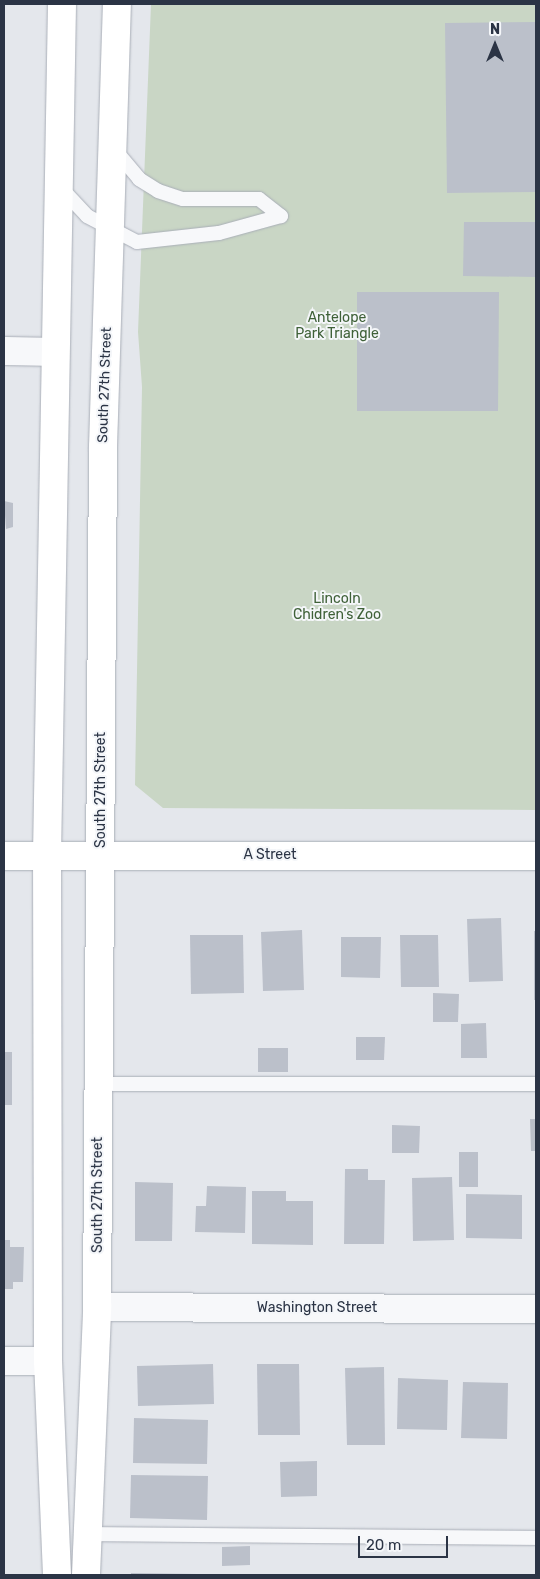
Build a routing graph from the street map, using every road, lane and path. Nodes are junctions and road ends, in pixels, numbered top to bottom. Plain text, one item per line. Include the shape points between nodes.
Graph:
1 (62, 4) edge
2 (117, 4) edge
3 (112, 145) junction
4 (60, 187) junction
5 (110, 224) junction
6 (4, 351) edge
7 (55, 352) junction
8 (47, 855) junction
9 (100, 855) junction
10 (4, 856) edge
11 (536, 856) edge
12 (99, 1084) junction
13 (536, 1084) edge
14 (98, 1307) junction
15 (536, 1309) edge
16 (4, 1361) edge
17 (48, 1362) junction
18 (89, 1534) junction
19 (536, 1538) edge
20 (57, 1575) edge
21 (86, 1575) edge

1 - 4 main road
2 - 3 main road, South 27th Street
3 - 5 main road, South 27th Street
3 - 5 lane via 139,179 158,191 183,199 259,199 281,216 219,233 162,241 137,242
4 - 5 lane via 87,216
4 - 7 main road
5 - 9 main road, South 27th Street via 103,447
6 - 7 street
7 - 8 main road
8 - 9 main road, A Street
8 - 10 main road, A Street
8 - 17 main road
9 - 11 main road, A Street
9 - 12 main road, South 27th Street
12 - 13 lane
12 - 14 main road, South 27th Street
14 - 15 street, Washington Street
14 - 18 main road, South 27th Street
16 - 17 street
17 - 20 main road
18 - 19 lane
18 - 21 main road, South 27th Street

